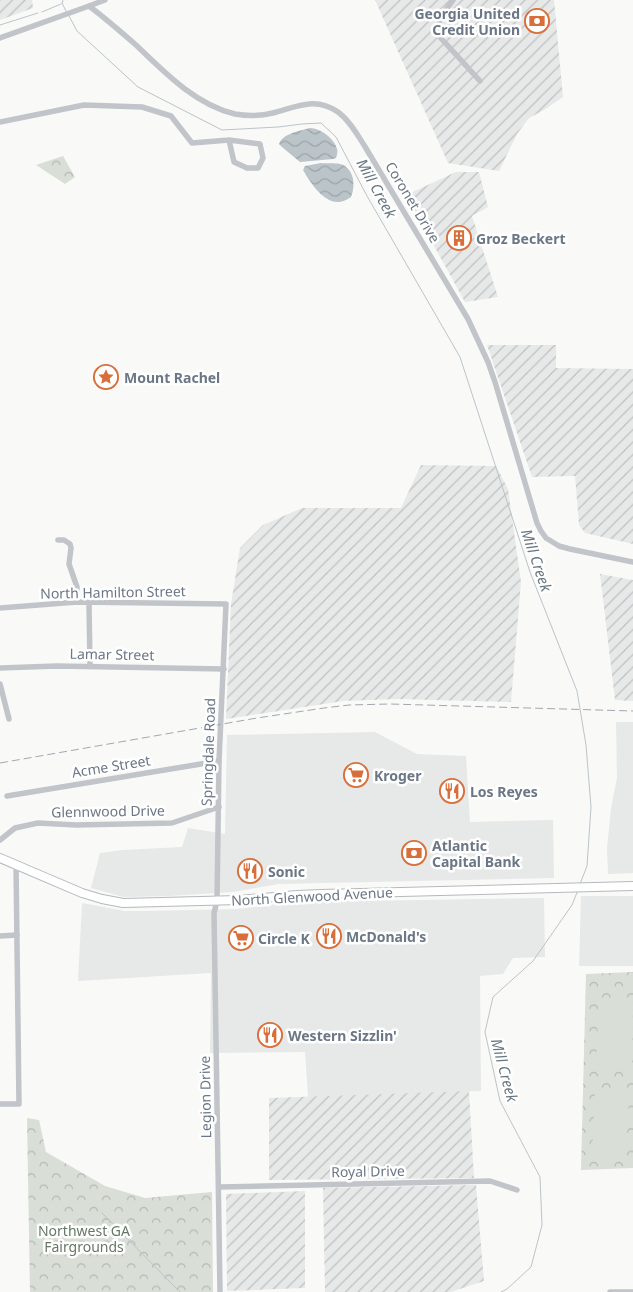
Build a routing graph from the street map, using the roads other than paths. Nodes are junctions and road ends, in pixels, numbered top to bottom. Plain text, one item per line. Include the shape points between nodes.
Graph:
1 (105, 0) edge
2 (453, 0) edge
3 (89, 6) junction
4 (0, 38) edge
5 (480, 81) dead end
6 (0, 122) edge
7 (229, 140) junction
8 (58, 540) dead end
9 (633, 562) edge
10 (77, 602) junction
11 (89, 603) junction
12 (226, 604) joint
13 (0, 608) edge
14 (90, 666) junction
15 (0, 668) edge
16 (224, 669) junction
17 (0, 684) edge
18 (9, 719) dead end
19 (219, 761) junction
20 (7, 796) dead end
21 (219, 807) junction
22 (0, 840) edge
23 (0, 858) edge
24 (16, 865) junction
25 (633, 886) edge
26 (217, 901) junction
27 (17, 935) junction
28 (0, 936) edge
29 (0, 1104) edge
30 (219, 1187) junction
31 (516, 1190) dead end
32 (220, 1292) edge
33 (610, 1292) edge
34 (633, 1292) edge

1 - 3 street
2 - 5 street via 438,22 439,36
3 - 4 street
3 - 9 street, Coronet Drive via 190,93 205,102 235,114 251,116 303,104 323,104 347,120 480,344 495,382 540,531 559,546
6 - 7 street via 84,105 142,107 171,116 192,143
7 - 7 street via 260,144 263,158 258,168 247,168 234,162
8 - 10 street via 70,544 69,564 77,587
10 - 11 street, North Hamilton Street
10 - 13 street, North Hamilton Street
11 - 12 street, North Hamilton Street
11 - 14 street
12 - 16 street, Springdale Road
14 - 15 street, Lamar Street
14 - 16 street, Lamar Street
16 - 19 street, Springdale Road
17 - 18 street
19 - 20 street, Acme Street
19 - 21 street, Springdale Road
21 - 22 street, Glennwood Drive via 172,823 38,823 15,828
21 - 26 street, Springdale Road
23 - 24 main road, North Glenwood Avenue
24 - 26 main road, North Glenwood Avenue via 102,900 123,903
24 - 27 street
25 - 26 main road, North Glenwood Avenue via 297,894
26 - 30 street, Legion Drive via 214,924
27 - 28 street
27 - 29 street via 19,1104
30 - 31 street, Royal Drive via 490,1180
30 - 32 street, Legion Drive
33 - 34 street

